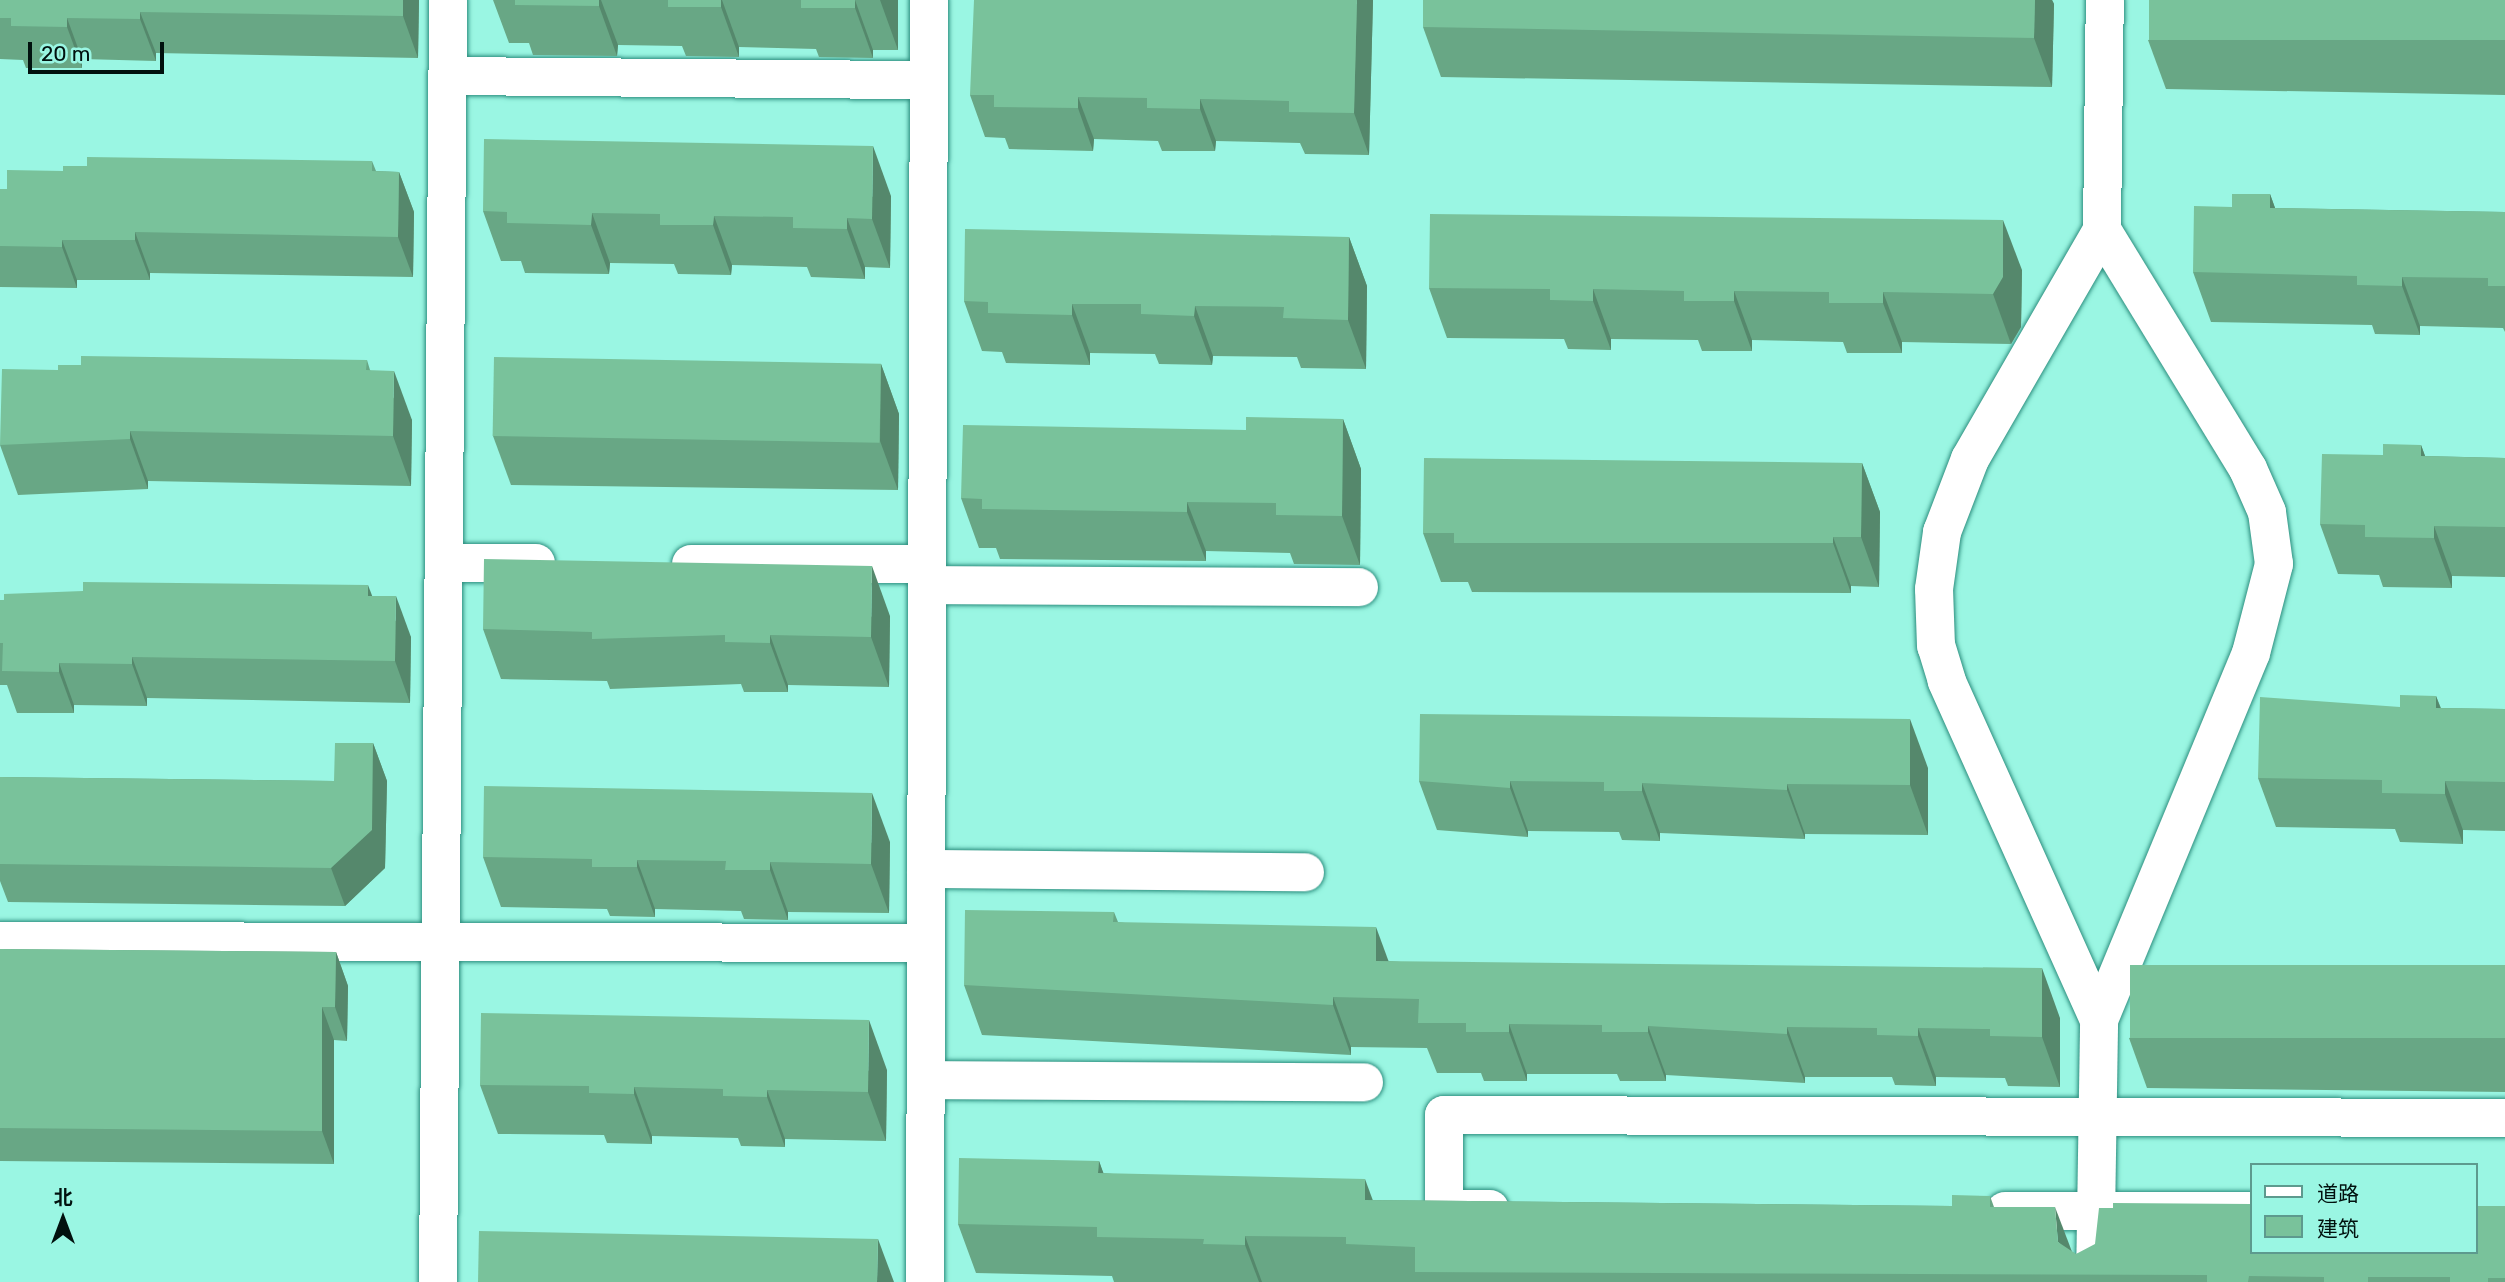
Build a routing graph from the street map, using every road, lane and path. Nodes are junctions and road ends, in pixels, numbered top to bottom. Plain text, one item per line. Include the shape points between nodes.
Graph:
1 (448, 0) edge
2 (929, 0) edge
3 (2105, 0) edge
4 (448, 76) junction
5 (929, 80) junction
6 (2102, 230) junction
7 (444, 563) junction
8 (568, 563) edge
9 (651, 563) edge
10 (927, 575) junction
11 (1359, 587) dead end
12 (926, 869) junction
13 (1305, 872) dead end
14 (0, 941) edge
15 (440, 942) junction
16 (926, 943) junction
17 (2113, 982) junction
18 (2155, 983) edge
19 (2099, 1020) junction
20 (926, 1080) junction
21 (1364, 1082) dead end
22 (2097, 1117) junction
23 (2505, 1118) edge
24 (1528, 1209) edge
25 (1971, 1210) edge
26 (2096, 1211) junction
27 (2250, 1212) edge
28 (438, 1282) edge
29 (925, 1282) edge
30 (2095, 1282) edge

1 - 4 lane
2 - 5 lane
3 - 6 lane
4 - 5 lane
4 - 7 lane
5 - 10 lane
6 - 17 lane via 2248,468 2267,512 2274,564 2251,653
6 - 19 lane via 1970,459 1942,532 1934,589 1936,646 1947,681
7 - 8 lane
7 - 15 lane
9 - 10 lane
10 - 11 lane
10 - 12 lane
12 - 13 lane
12 - 16 lane
14 - 15 lane
15 - 16 lane
15 - 28 lane
16 - 20 lane
17 - 18 lane
17 - 19 lane
19 - 22 lane
20 - 21 lane
20 - 29 lane
22 - 23 lane
22 - 24 lane via 1444,1115 1444,1209
22 - 26 lane
25 - 26 lane
26 - 27 lane
26 - 30 lane

